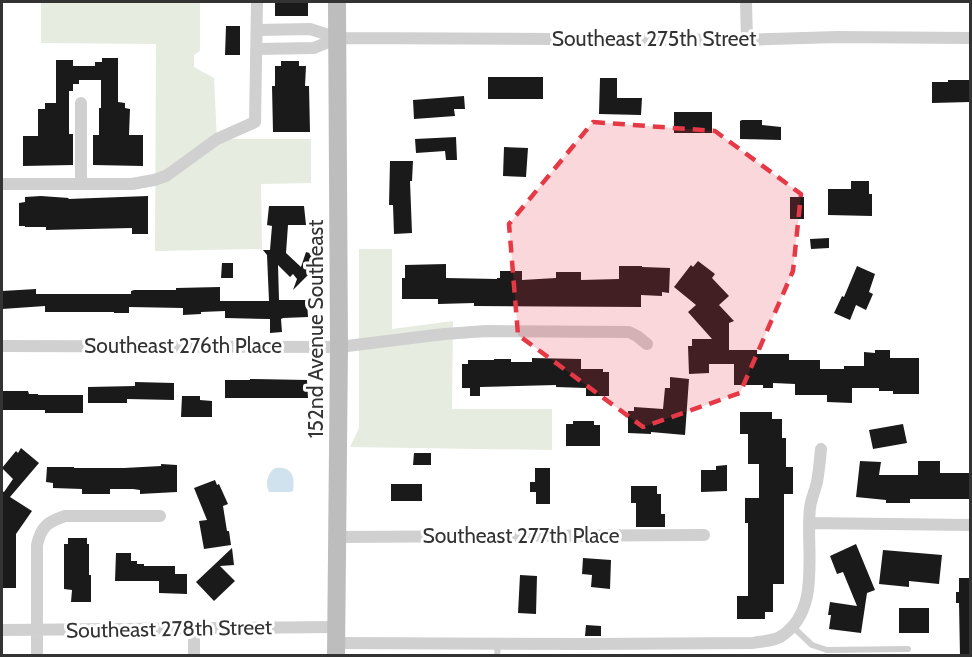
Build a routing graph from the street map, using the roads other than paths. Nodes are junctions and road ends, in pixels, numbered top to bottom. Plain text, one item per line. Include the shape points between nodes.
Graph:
1 (257, 2) edge
2 (338, 2) edge
3 (746, 2) edge
4 (257, 30) junction
5 (338, 38) junction
6 (970, 38) edge
7 (747, 40) junction
8 (257, 49) junction
9 (81, 103) dead end
10 (2, 184) edge
11 (81, 184) junction
12 (647, 344) dead end
13 (2, 346) edge
14 (339, 346) junction
15 (821, 449) dead end
16 (160, 516) dead end
17 (809, 523) junction
18 (970, 525) edge
19 (704, 535) dead end
20 (338, 537) junction
21 (793, 627) junction
22 (194, 628) junction
23 (2, 630) edge
24 (36, 630) junction
25 (336, 642) edge
26 (497, 649) edge
27 (588, 650) edge
28 (908, 650) dead end
29 (37, 656) edge
30 (194, 656) edge

1 - 4 street
2 - 5 street, 152nd Avenue Southeast
3 - 7 street
4 - 5 street, Southeast 275th Street via 310,29
4 - 8 street
5 - 7 street, Southeast 275th Street
5 - 8 street, Southeast 275th Street via 314,48
5 - 14 street, 152nd Avenue Southeast
6 - 7 street, Southeast 275th Street
8 - 11 street via 255,122 217,139 166,176 143,183
9 - 11 street
10 - 11 street
12 - 14 street, Southeast 276th Place via 629,332 487,331
13 - 14 street, Southeast 276th Place
14 - 20 street, 152nd Avenue Southeast
15 - 17 street
16 - 24 street via 65,516 47,525 40,532 37,545
17 - 18 street
17 - 21 street via 808,588 804,611
19 - 20 street, Southeast 277th Place
20 - 25 street, 152nd Avenue Southeast
21 - 27 street, Southeast 278th Street via 779,638 753,643
21 - 28 lane via 812,645 827,650
22 - 24 street, Southeast 278th Street
22 - 25 street, Southeast 278th Street
22 - 30 street
23 - 24 street, Southeast 278th Street
24 - 29 street
25 - 26 street, Southeast 278th Street
26 - 27 street, Southeast 278th Street

